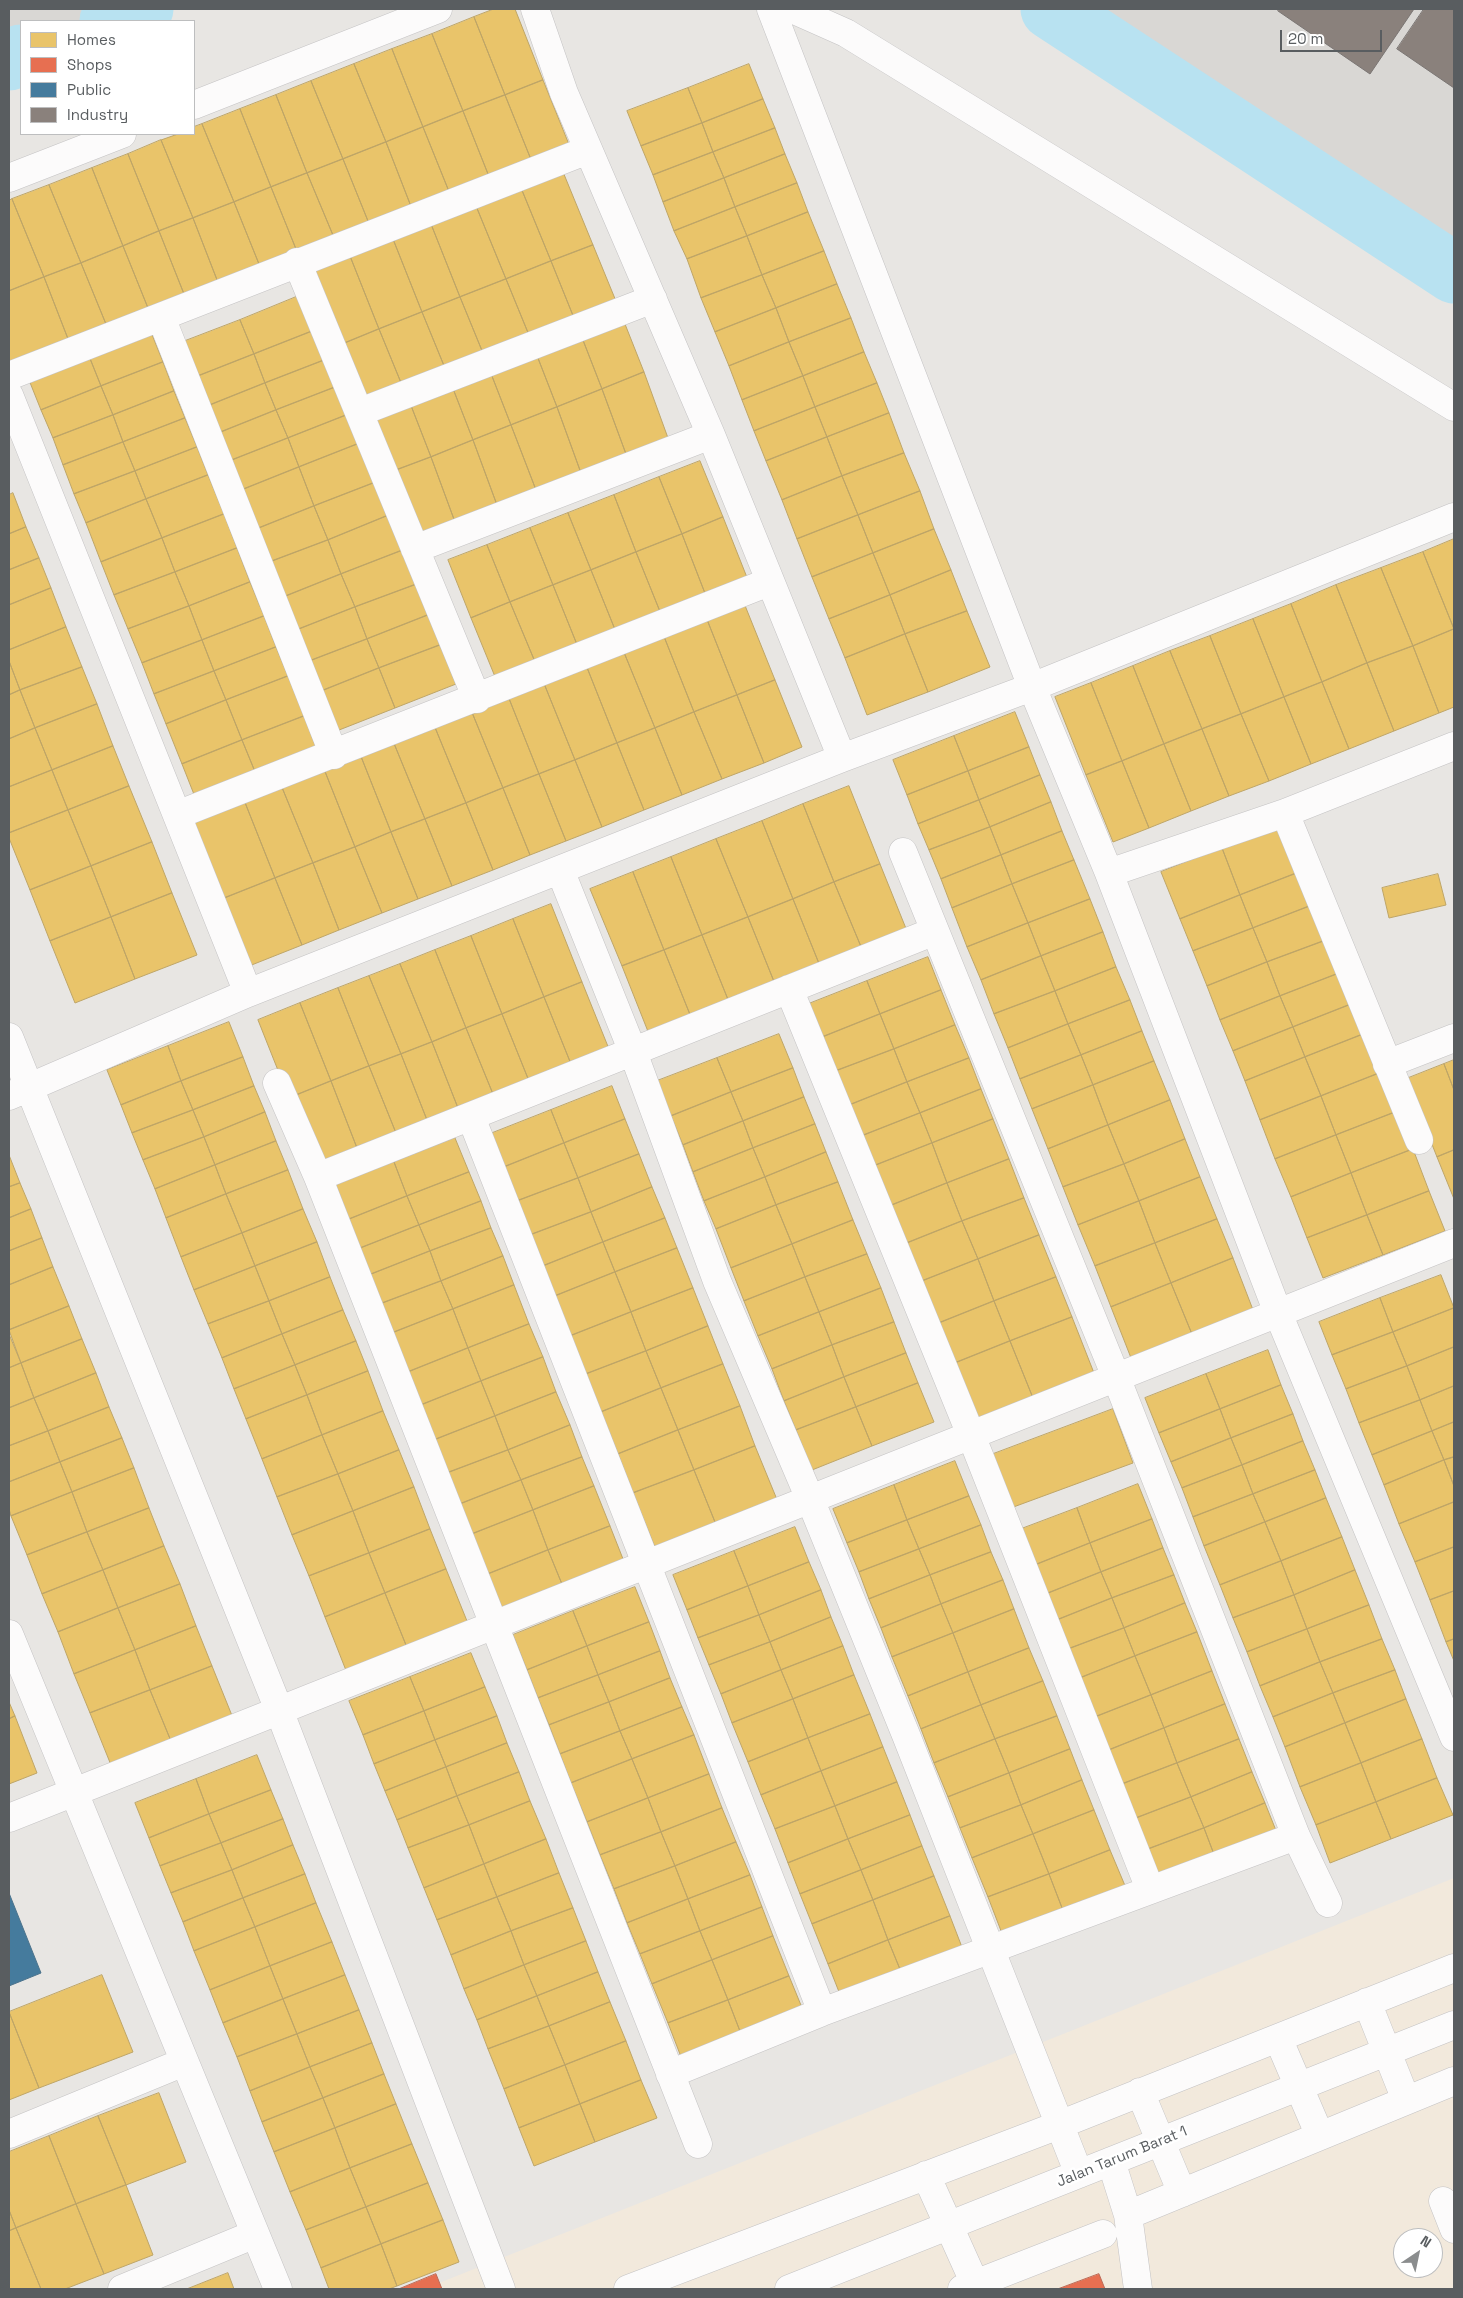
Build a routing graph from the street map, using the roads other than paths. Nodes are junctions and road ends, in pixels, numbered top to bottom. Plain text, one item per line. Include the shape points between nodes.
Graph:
1 (438, 9) edge
2 (535, 9) edge
3 (771, 9) edge
4 (792, 9) edge
5 (195, 105) edge
6 (119, 135) edge
7 (588, 150) junction
8 (9, 178) edge
9 (297, 262) junction
10 (653, 298) junction
11 (161, 317) junction
12 (9, 376) edge
13 (9, 395) edge
14 (1454, 408) edge
15 (360, 412) junction
16 (711, 435) junction
17 (1454, 517) edge
18 (415, 549) junction
19 (769, 582) junction
20 (1032, 687) junction
21 (477, 699) junction
22 (1454, 746) edge
23 (334, 755) junction
24 (842, 758) junction
25 (1285, 813) junction
26 (177, 815) junction
27 (903, 852) dead end
28 (560, 870) junction
29 (1109, 873) junction
30 (935, 930) junction
31 (789, 989) junction
32 (248, 993) junction
33 (9, 1037) edge
34 (1454, 1038) edge
35 (633, 1052) junction
36 (1387, 1064) junction
37 (278, 1083) dead end
38 (19, 1093) edge
39 (471, 1117) junction
40 (1419, 1140) dead end
41 (318, 1177) junction
42 (1454, 1243) edge
43 (1278, 1313) junction
44 (1116, 1377) junction
45 (970, 1435) junction
46 (810, 1499) junction
47 (646, 1564) junction
48 (495, 1624) junction
49 (9, 1634) edge
50 (278, 1710) junction
51 (1454, 1737) edge
52 (74, 1792) junction
53 (9, 1818) edge
54 (1296, 1836) junction
55 (1150, 1889) junction
56 (1328, 1903) dead end
57 (990, 1951) junction
58 (1452, 1974) edge
59 (1367, 2002) junction
60 (822, 2012) junction
61 (1454, 2025) edge
62 (1278, 2038) junction
63 (1387, 2052) junction
64 (184, 2062) junction
65 (670, 2074) junction
66 (1454, 2081) edge
67 (1299, 2087) junction
68 (1140, 2092) junction
69 (1406, 2100) junction
70 (1058, 2124) junction
71 (9, 2134) edge
72 (1320, 2136) junction
73 (1161, 2142) junction
74 (698, 2144) dead end
75 (1111, 2161) junction
76 (1079, 2174) junction
77 (926, 2175) junction
78 (1182, 2193) junction
79 (1443, 2201) dead end
80 (1128, 2215) junction
81 (948, 2226) junction
82 (1454, 2229) edge
83 (255, 2234) junction
84 (1103, 2234) dead end
85 (674, 2282) edge
86 (968, 2287) edge
87 (122, 2289) edge
88 (278, 2289) edge
89 (501, 2289) edge
90 (628, 2289) edge
91 (789, 2289) edge
92 (1138, 2289) edge

1 - 5 street
2 - 7 street
3 - 20 street
4 - 14 street via 846,33
6 - 8 street
7 - 9 street
7 - 10 street
9 - 11 street
9 - 15 street
10 - 15 street
10 - 16 street
11 - 12 street
11 - 23 street
13 - 26 street
15 - 18 street
16 - 18 street
16 - 19 street
17 - 20 street
18 - 21 street
19 - 21 street
19 - 24 street
20 - 24 street
20 - 29 street
21 - 23 street
22 - 25 street
23 - 26 street
24 - 28 street
25 - 29 street
25 - 36 street
26 - 32 street
27 - 30 street
28 - 32 street
28 - 35 street
29 - 43 street
30 - 31 street
30 - 44 street
31 - 35 street
31 - 45 street
32 - 38 street
33 - 38 street
34 - 36 street
35 - 39 street
35 - 46 street via 717,1281
36 - 40 street
37 - 41 street
38 - 50 street
39 - 41 street
39 - 47 street
41 - 48 street
42 - 43 street
43 - 44 street
43 - 51 street
44 - 45 street
44 - 54 street
45 - 46 street
45 - 55 street
46 - 47 street
46 - 57 street
47 - 48 street
47 - 60 street
48 - 50 street
48 - 65 street
49 - 52 street
50 - 52 street
50 - 89 street
52 - 53 street
52 - 64 street
54 - 55 street
54 - 56 street
55 - 57 street
57 - 60 street
57 - 70 street
58 - 59 street
59 - 62 street
59 - 63 street
60 - 65 street
61 - 63 street, Jalan Tarum Barat 1
62 - 67 street
62 - 68 street
63 - 67 street, Jalan Tarum Barat 1
63 - 69 street
64 - 71 street
64 - 83 street
65 - 74 street
66 - 69 street
67 - 72 street
67 - 73 street, Jalan Tarum Barat 1
68 - 70 street
68 - 73 street
69 - 72 street
70 - 76 street
70 - 77 street
72 - 78 street
73 - 75 street, Jalan Tarum Barat 1
73 - 78 street
75 - 76 street, Jalan Tarum Barat 1
75 - 80 street
76 - 81 street, Jalan Tarum Barat 1
77 - 81 street
77 - 85 street
78 - 80 street
79 - 82 street
80 - 92 street
81 - 86 street
81 - 91 street, Jalan Tarum Barat 1
83 - 87 street
83 - 88 street
84 - 86 street
85 - 90 street

